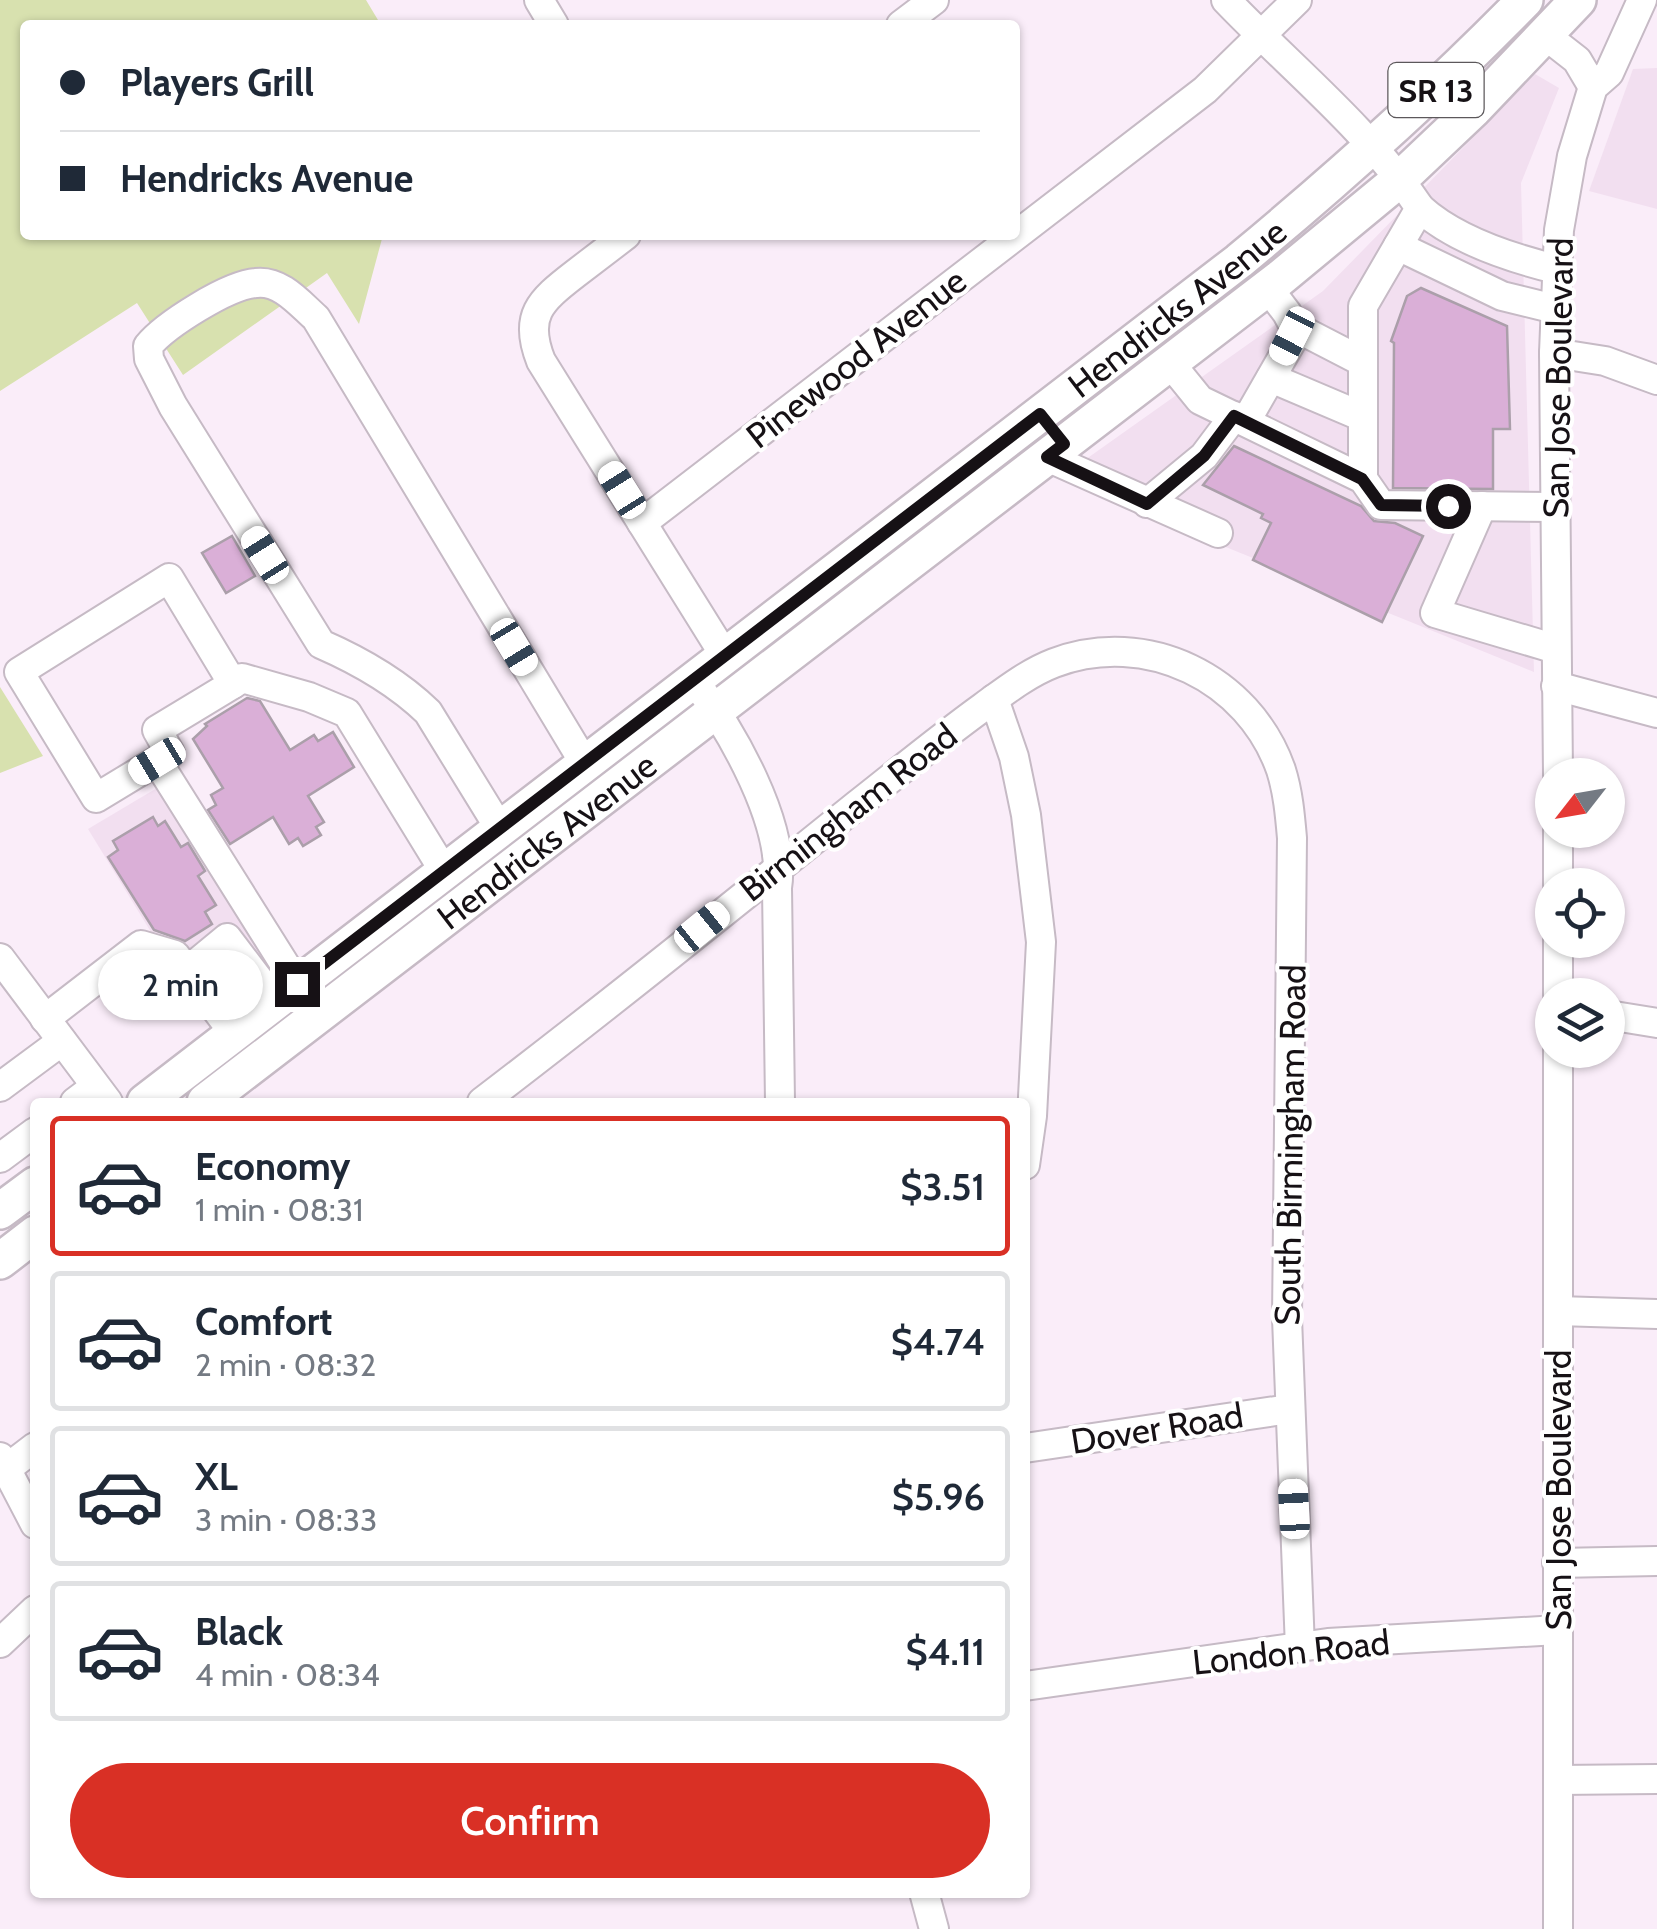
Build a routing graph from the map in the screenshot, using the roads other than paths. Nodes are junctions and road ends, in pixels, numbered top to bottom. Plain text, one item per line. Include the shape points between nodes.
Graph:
1 (934, 0) edge
2 (1226, 0) edge
3 (1297, 0) edge
4 (1525, 0) edge
5 (1534, 0) edge
6 (1578, 0) edge
7 (1642, 0) edge
8 (908, 20) edge
9 (1545, 35) junction
10 (1261, 36) junction
11 (1601, 80) junction
12 (1373, 149) junction
13 (1410, 193) junction
14 (1020, 232) edge
15 (596, 240) edge
16 (619, 240) edge
17 (1010, 240) edge
18 (1398, 246) junction
19 (585, 266) junction
20 (1556, 270) junction
21 (1268, 288) junction
22 (1554, 310) junction
23 (1297, 332) junction
24 (1554, 353) junction
25 (1363, 362) junction
26 (1170, 363) junction
27 (1271, 378) junction
28 (1657, 380) edge
29 (1040, 414) junction
30 (1363, 417) junction
31 (1240, 419) junction
32 (1055, 450) junction
33 (1362, 479) junction
34 (1147, 504) junction
35 (1482, 506) junction
36 (1555, 507) junction
37 (642, 522) junction
38 (1218, 533) dead end
39 (1556, 649) junction
40 (725, 656) junction
41 (1202, 674) joint
42 (694, 680) junction
43 (233, 684) junction
44 (1556, 686) junction
45 (994, 699) junction
46 (716, 710) junction
47 (1657, 713) edge
48 (1558, 758) edge
49 (157, 761) junction
50 (585, 764) junction
51 (500, 829) junction
52 (524, 859) junction
53 (780, 866) junction
54 (444, 871) junction
55 (0, 958) edge
56 (187, 972) junction
57 (286, 992) junction
58 (326, 1010) junction
59 (1625, 1018) edge
60 (1657, 1023) edge
61 (54, 1030) junction
62 (234, 1033) junction
63 (1558, 1068) edge
64 (0, 1087) edge
65 (93, 1097) edge
66 (149, 1098) edge
67 (210, 1098) edge
68 (487, 1098) edge
69 (780, 1098) edge
70 (1030, 1130) edge
71 (30, 1136) edge
72 (0, 1158) edge
73 (30, 1189) edge
74 (0, 1211) edge
75 (30, 1238) edge
76 (0, 1261) edge
77 (1558, 1311) junction
78 (1657, 1314) edge
79 (1289, 1408) junction
80 (1030, 1447) edge
81 (30, 1450) edge
82 (3, 1463) edge
83 (30, 1514) edge
84 (1657, 1561) edge
85 (1557, 1563) junction
86 (1558, 1630) junction
87 (1300, 1648) junction
88 (1030, 1685) edge
89 (1657, 1779) edge
90 (1558, 1780) junction
91 (926, 1898) edge
92 (934, 1929) edge
93 (1558, 1929) edge

1 - 8 street
2 - 10 street
3 - 10 street, Pinewood Avenue
4 - 12 main road, Hendricks Avenue / SR 13
5 - 9 main road
6 - 9 main road, Hendricks Avenue / SR 13
7 - 11 street, San Jose Boulevard
9 - 11 street
9 - 13 main road, Hendricks Avenue / SR 13
10 - 12 street
10 - 14 street, Pinewood Avenue via 1205,90
11 - 20 street, San Jose Boulevard via 1565,193
12 - 13 street
12 - 29 main road, Hendricks Avenue / SR 13
13 - 18 street
13 - 20 street via 1435,222
13 - 21 main road, Hendricks Avenue / SR 13
15 - 19 street
16 - 19 street
17 - 37 street, Pinewood Avenue
18 - 22 street via 1502,296
18 - 25 street via 1363,306
19 - 37 street via 546,296 536,311 533,342
20 - 22 street, San Jose Boulevard
21 - 23 street
21 - 26 main road, Hendricks Avenue / SR 13
22 - 24 street, San Jose Boulevard
23 - 25 street
23 - 27 street
24 - 28 street via 1605,361
24 - 36 street, San Jose Boulevard
25 - 30 street
26 - 31 street via 1200,400
26 - 32 main road, Hendricks Avenue / SR 13
27 - 30 street
27 - 31 street
29 - 32 main road
29 - 40 main road, Hendricks Avenue / SR 13
30 - 33 street
31 - 33 street
31 - 34 street
32 - 34 street
32 - 46 main road, Hendricks Avenue / SR 13
33 - 35 street via 1381,505
34 - 38 street
35 - 36 street
35 - 39 street via 1435,613
36 - 39 street, San Jose Boulevard
37 - 40 street
39 - 44 street, San Jose Boulevard
40 - 42 main road, Hendricks Avenue / SR 13
41 - 45 street, Birmingham Road via 1140,653 1090,654 1054,663
41 - 79 street, South Birmingham Road via 1257,724 1281,770 1291,818
42 - 46 street
42 - 50 main road, Hendricks Avenue / SR 13
43 - 49 street via 157,730 170,753
43 - 49 street via 169,578 19,672 96,798
43 - 54 street via 242,678 347,714
44 - 47 street
44 - 48 street, San Jose Boulevard
45 - 53 street, Birmingham Road
45 - 70 street via 1026,816 1041,942
46 - 52 main road, Hendricks Avenue / SR 13
46 - 53 street via 765,807
49 - 57 street
50 - 51 main road, Hendricks Avenue / SR 13
50 - 51 street via 316,318 286,290 258,282 160,332 148,346 149,359 173,406 321,644 359,660 428,712
51 - 52 main road
51 - 54 main road, Hendricks Avenue / SR 13
52 - 58 main road, Hendricks Avenue / SR 13
53 - 68 street, Birmingham Road
53 - 69 street
54 - 57 main road, Hendricks Avenue / SR 13
55 - 61 street
56 - 57 street via 227,938
56 - 61 street via 175,955 141,945
56 - 62 street
57 - 58 main road
57 - 62 main road, Hendricks Avenue / SR 13
58 - 67 main road, Hendricks Avenue / SR 13
59 - 60 street
61 - 64 street
61 - 65 street
62 - 66 main road, Hendricks Avenue / SR 13
63 - 77 street, San Jose Boulevard
71 - 72 street
73 - 74 main road
75 - 76 main road
77 - 78 street
77 - 85 street, San Jose Boulevard
79 - 80 street, Dover Road
79 - 87 street, South Birmingham Road
81 - 82 street
82 - 83 street
84 - 85 street
85 - 86 street, San Jose Boulevard
86 - 87 street, London Road
86 - 90 street, San Jose Boulevard
87 - 88 street, London Road
89 - 90 street
90 - 93 street, San Jose Boulevard
91 - 92 street

